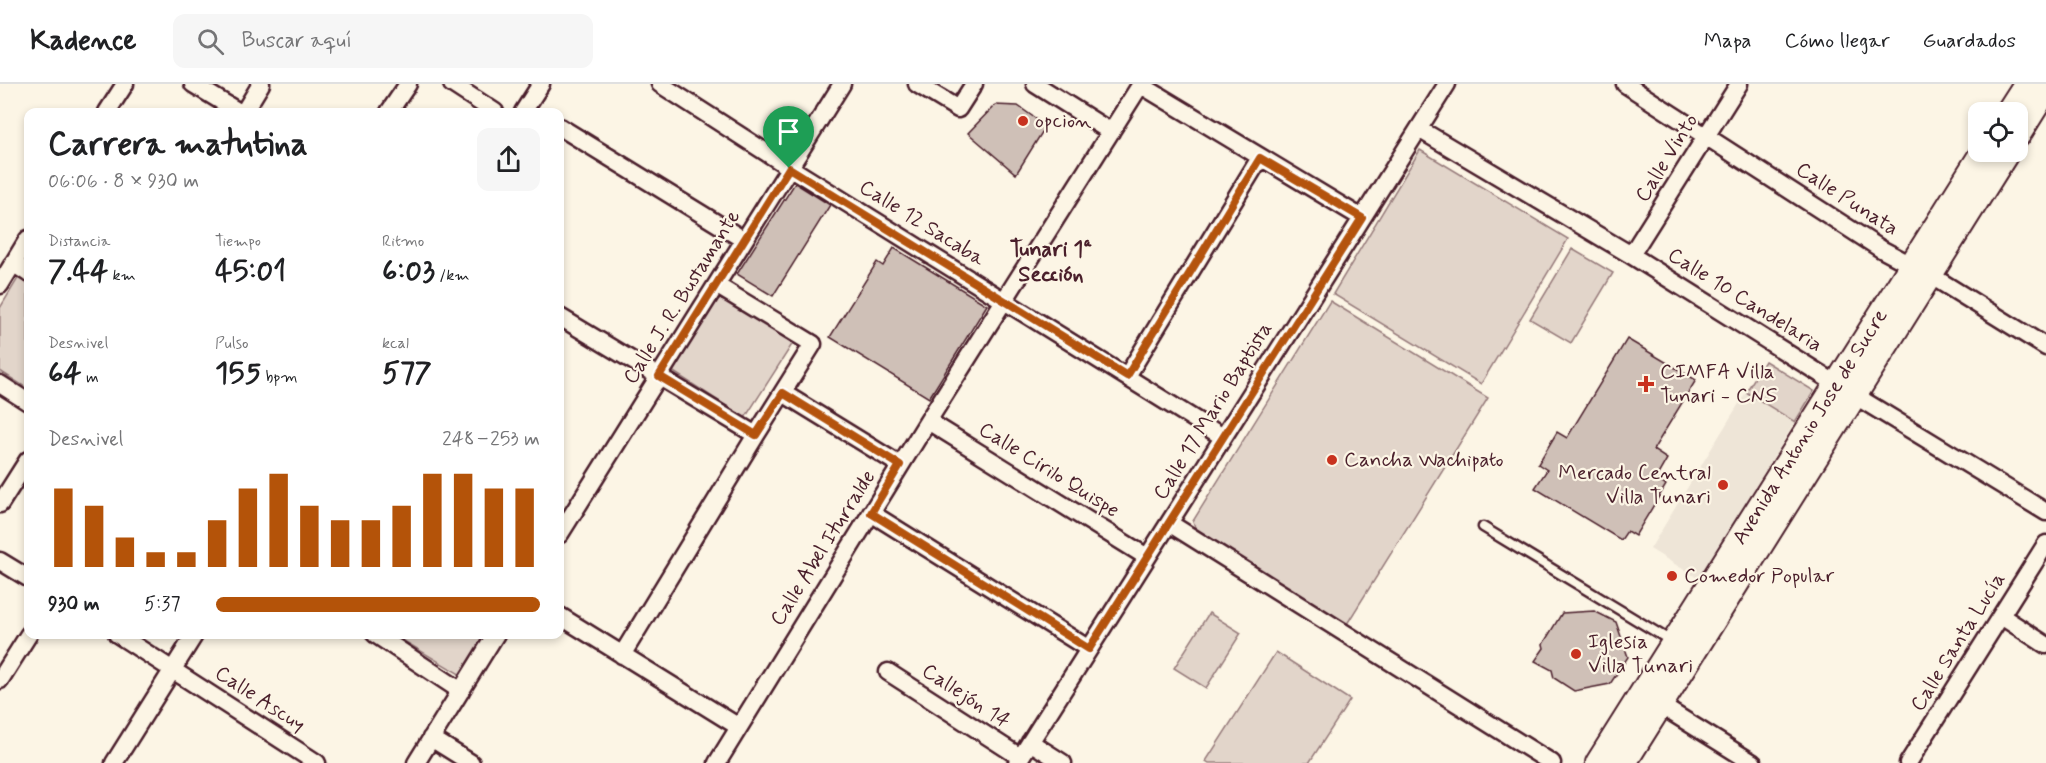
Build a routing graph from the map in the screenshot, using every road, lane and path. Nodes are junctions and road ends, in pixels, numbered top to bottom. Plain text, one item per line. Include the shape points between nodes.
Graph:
1 (125, 84) edge
2 (193, 84) edge
3 (261, 84) edge
4 (408, 84) edge
5 (452, 84) edge
6 (541, 84) edge
7 (660, 84) edge
8 (842, 84) edge
9 (918, 84) edge
10 (974, 84) edge
11 (1035, 84) edge
12 (1447, 84) edge
13 (1625, 84) edge
14 (1739, 84) edge
15 (2026, 84) edge
16 (1141, 85) edge
17 (2046, 90) edge
18 (2014, 102) edge
19 (110, 108) edge
20 (232, 108) edge
21 (246, 108) edge
22 (392, 108) edge
23 (489, 108) edge
24 (530, 108) edge
25 (2028, 119) edge
26 (564, 129) edge
27 (1419, 129) junction
28 (1111, 132) junction
29 (1708, 136) junction
30 (1260, 158) junction
31 (1978, 162) edge
32 (2000, 162) edge
33 (789, 168) junction
34 (1362, 218) junction
35 (744, 240) junction
36 (24, 246) edge
37 (1631, 255) junction
38 (14, 263) junction
39 (24, 270) edge
40 (1921, 270) junction
41 (0, 285) edge
42 (716, 285) junction
43 (1004, 301) junction
44 (564, 319) edge
45 (2046, 347) edge
46 (659, 376) junction
47 (1127, 376) junction
48 (0, 384) edge
49 (1846, 389) junction
50 (783, 393) junction
51 (24, 399) edge
52 (928, 421) junction
53 (756, 435) junction
54 (1223, 437) junction
55 (900, 465) junction
56 (24, 466) edge
57 (0, 504) edge
58 (2046, 512) edge
59 (871, 513) junction
60 (1169, 523) junction
61 (1483, 527) dead end
62 (564, 528) edge
63 (2046, 544) edge
64 (1147, 557) junction
65 (0, 561) edge
66 (24, 576) edge
67 (2001, 616) junction
68 (564, 619) edge
69 (26, 639) edge
70 (125, 639) edge
71 (192, 639) edge
72 (383, 639) edge
73 (493, 639) edge
74 (2046, 645) edge
75 (1089, 649) junction
76 (1683, 649) junction
77 (622, 655) junction
78 (172, 670) junction
79 (888, 672) dead end
80 (0, 680) edge
81 (461, 691) junction
82 (1651, 699) junction
83 (739, 727) junction
84 (431, 738) junction
85 (1030, 742) junction
86 (1018, 760) edge
87 (310, 761) edge
88 (114, 763) edge
89 (416, 763) edge
90 (471, 763) edge
91 (717, 763) edge
92 (1063, 763) edge
93 (1552, 763) edge
94 (1598, 763) edge
95 (1624, 763) edge
96 (1753, 763) edge
97 (1908, 763) edge

1 - 19 street
2 - 20 street
3 - 21 street
4 - 22 street
5 - 23 street
6 - 24 street
7 - 33 street, Calle 12 Sacaba
8 - 33 street, Calle J. R. Bustamante
9 - 10 street via 958,110
11 - 28 street
12 - 27 street, Calle 17 Mario Baptista
13 - 29 street, Calle Punata
14 - 29 street, Calle Vinto
15 - 18 main road
16 - 28 street, Calle Abel Iturralde
16 - 30 street
17 - 25 main road
26 - 35 street
27 - 34 street, Calle 17 Mario Baptista
27 - 37 street, Calle 10 Candelaria
28 - 43 street, Calle Abel Iturralde
29 - 37 street, Calle Vinto
29 - 40 street, Calle Punata via 1881,249
30 - 34 street
30 - 47 street
31 - 40 main road, Avenida Antonio Jose de Sucre
32 - 40 main road, Avenida Antonio Jose de Sucre
33 - 35 street, Calle J. R. Bustamante
33 - 43 street, Calle 12 Sacaba
34 - 54 street, Calle 17 Mario Baptista
35 - 42 street, Calle J. R. Bustamante
36 - 38 street
37 - 49 street, Calle 10 Candelaria
38 - 39 street
38 - 41 street
40 - 45 street, Calle Punata
40 - 49 main road, Avenida Antonio Jose de Sucre
42 - 46 street, Calle J. R. Bustamante
42 - 50 street via 813,344
43 - 47 street, Calle 12 Sacaba
43 - 52 street, Calle Abel Iturralde
44 - 46 street
46 - 53 street
46 - 62 street, Calle J. R. Bustamante
47 - 54 street, Calle 12 Sacaba
48 - 51 street
49 - 58 street, Calle 10 Candelaria
49 - 76 main road, Avenida Antonio Jose de Sucre
50 - 53 street
50 - 55 street
52 - 55 street, Calle Abel Iturralde
52 - 64 street, Calle Cirilo Quispe
53 - 77 street
54 - 60 street, Calle 17 Mario Baptista
55 - 59 street, Calle Abel Iturralde
56 - 57 street
59 - 75 street
59 - 83 street, Calle Abel Iturralde
60 - 64 street, Calle 17 Mario Baptista
60 - 93 street
61 - 76 lane
63 - 67 street, Calle Santa Lucía
64 - 75 street, Calle 17 Mario Baptista
65 - 66 street
67 - 74 street
67 - 97 street, Calle Santa Lucía
68 - 77 street
69 - 80 street
70 - 78 street, Calle Ascuy
71 - 78 street
72 - 81 street
73 - 81 street
75 - 85 street, Calle 17 Mario Baptista
76 - 82 main road, Avenida Antonio Jose de Sucre
77 - 83 street
78 - 87 street, Calle Ascuy
78 - 88 street
79 - 86 street, Callejón 14
81 - 84 street
82 - 94 main road, Avenida Antonio Jose de Sucre
82 - 95 main road, Avenida Antonio Jose de Sucre
82 - 96 street
83 - 91 street, Calle Abel Iturralde
84 - 89 street
84 - 90 street
85 - 86 street, Calle 17 Mario Baptista
85 - 92 street

